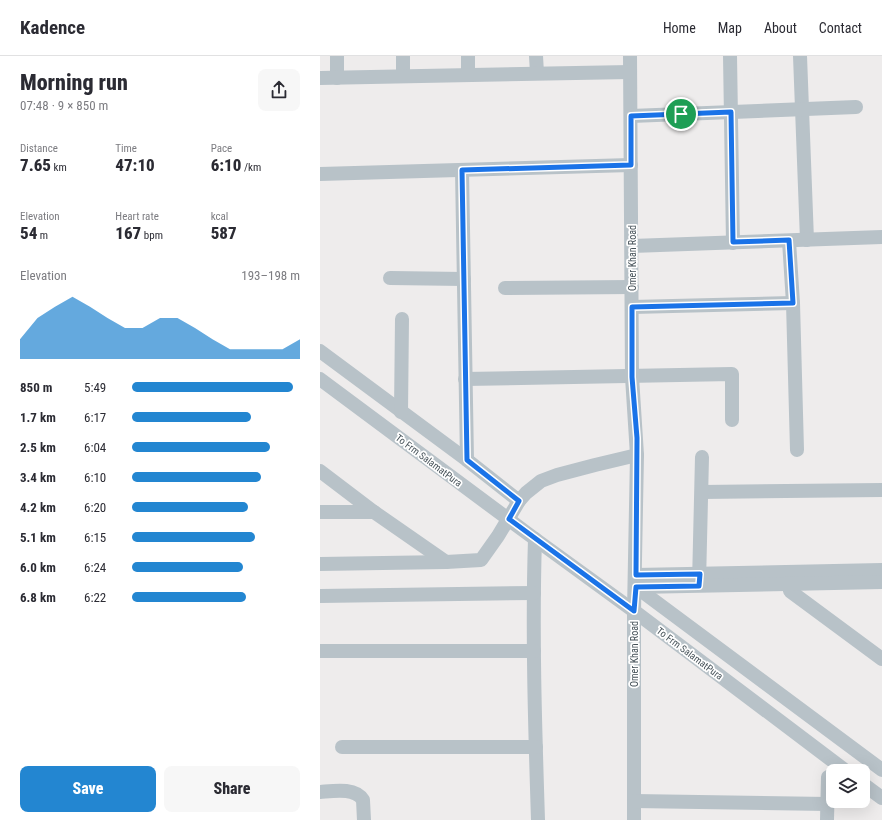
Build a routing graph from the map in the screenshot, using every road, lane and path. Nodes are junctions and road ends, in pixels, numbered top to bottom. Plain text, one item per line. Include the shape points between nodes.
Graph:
1 (337, 56) edge
2 (403, 56) edge
3 (468, 56) edge
4 (536, 56) edge
5 (630, 56) edge
6 (730, 56) edge
7 (800, 56) edge
8 (630, 72) junction
9 (468, 74) junction
10 (537, 74) junction
11 (403, 76) junction
12 (320, 78) edge
13 (337, 78) junction
14 (856, 107) dead end
15 (802, 109) junction
16 (731, 112) junction
17 (631, 116) junction
18 (631, 165) junction
19 (462, 170) junction
20 (320, 174) edge
21 (882, 237) edge
22 (789, 240) junction
23 (807, 240) junction
24 (733, 242) junction
25 (632, 246) junction
26 (390, 278) dead end
27 (464, 279) junction
28 (632, 287) junction
29 (505, 288) dead end
30 (793, 303) junction
31 (632, 307) junction
32 (402, 320) dead end
33 (320, 351) edge
34 (632, 377) junction
35 (320, 379) edge
36 (465, 379) junction
37 (401, 412) junction
38 (732, 420) dead end
39 (797, 450) dead end
40 (637, 456) junction
41 (702, 457) dead end
42 (467, 460) junction
43 (320, 471) edge
44 (882, 490) edge
45 (702, 492) junction
46 (519, 501) junction
47 (320, 512) edge
48 (374, 512) junction
49 (509, 519) junction
50 (535, 539) junction
51 (446, 562) junction
52 (320, 564) edge
53 (882, 570) edge
54 (699, 580) junction
55 (636, 581) junction
56 (882, 582) edge
57 (789, 583) junction
58 (534, 594) junction
59 (320, 596) edge
60 (634, 611) junction
61 (320, 650) edge
62 (534, 651) junction
63 (882, 659) edge
64 (342, 747) dead end
65 (536, 747) junction
66 (837, 764) edge
67 (882, 770) edge
68 (870, 789) edge
69 (320, 792) edge
70 (882, 798) edge
71 (634, 801) junction
72 (826, 804) edge
73 (828, 808) edge
74 (364, 820) edge
75 (538, 820) edge
76 (634, 820) edge
77 (828, 820) edge

1 - 13 street
2 - 11 street
3 - 9 street
4 - 10 street
5 - 8 street, Omer Khan Road
6 - 16 street
7 - 15 street
8 - 10 street
8 - 17 street, Omer Khan Road
9 - 10 street
9 - 11 street
11 - 13 street
12 - 13 street
14 - 15 street
15 - 16 street
15 - 23 street
16 - 17 street
16 - 24 street
17 - 18 street, Omer Khan Road
18 - 19 street
18 - 25 street, Omer Khan Road
19 - 20 street
19 - 27 street
21 - 23 street
22 - 23 street
22 - 24 street
22 - 30 street
24 - 25 street
25 - 28 street, Omer Khan Road
26 - 27 street
27 - 36 street
28 - 29 street
28 - 31 street, Omer Khan Road
30 - 31 street
30 - 39 street
31 - 34 street, Omer Khan Road
32 - 37 street
33 - 37 street
34 - 36 street
34 - 38 street via 732,374
34 - 40 street, Omer Khan Road
35 - 49 street, To Frm SalamatPura
36 - 42 street
37 - 42 street
40 - 46 street via 541,481
40 - 55 street, Omer Khan Road
41 - 45 street
42 - 46 street
43 - 48 street
44 - 45 street
45 - 54 street
46 - 49 street
47 - 48 street
48 - 51 street
49 - 50 street, To Frm SalamatPura
49 - 51 street via 481,560
50 - 58 street
50 - 60 street, To Frm SalamatPura
51 - 52 street
53 - 54 street
54 - 55 street
54 - 57 street
55 - 60 street, Omer Khan Road
55 - 67 street
56 - 57 street
57 - 63 street via 790,591
58 - 59 street
58 - 62 street
60 - 66 street, To Frm SalamatPura
60 - 71 street, Omer Khan Road
61 - 62 street
62 - 65 street
64 - 65 street
65 - 75 street
68 - 70 street
69 - 74 street via 357,793 363,800
71 - 72 street
71 - 76 street, Omer Khan Road
73 - 77 street

